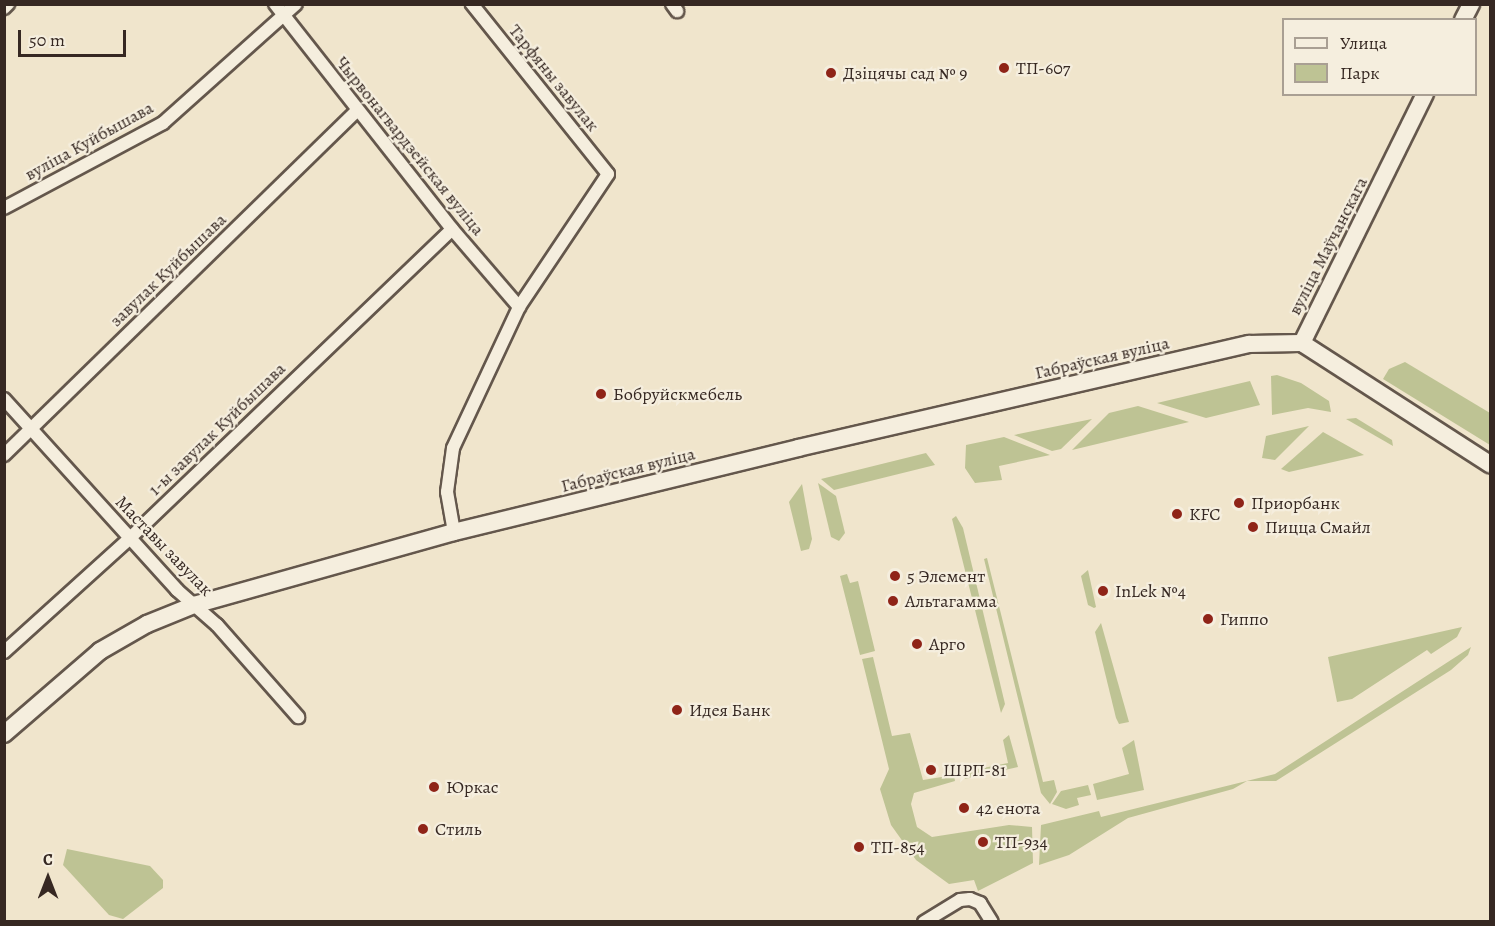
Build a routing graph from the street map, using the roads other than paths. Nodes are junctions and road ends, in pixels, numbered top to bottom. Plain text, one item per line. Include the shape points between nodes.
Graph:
1 (8, 4) edge
2 (275, 4) edge
3 (296, 4) edge
4 (472, 4) edge
5 (1471, 4) edge
6 (4, 8) edge
7 (284, 16) junction
8 (1464, 18) edge
9 (1424, 96) edge
10 (357, 111) junction
11 (4, 208) edge
12 (452, 229) junction
13 (519, 308) junction
14 (1302, 343) junction
15 (4, 399) edge
16 (31, 428) junction
17 (4, 455) edge
18 (1491, 464) edge
19 (454, 532) junction
20 (130, 538) junction
21 (194, 605) junction
22 (4, 651) edge
23 (298, 717) dead end
24 (4, 734) edge
25 (924, 921) edge
26 (992, 921) edge

1 - 6 street
2 - 7 street, Чырвонагвардзейская вуліца
3 - 7 street, вуліца Куйбышава
4 - 13 street, Тарфяны завулак via 608,174
5 - 8 main road
7 - 10 street, Чырвонагвардзейская вуліца
7 - 11 street, вуліца Куйбышава via 163,123
9 - 14 main road, вуліца Маўчанскага
10 - 12 street, Чырвонагвардзейская вуліца
10 - 16 street, завулак Куйбышава
12 - 13 street, Чырвонагвардзейская вуліца
12 - 20 street, 1-ы завулак Куйбышава
13 - 19 street via 453,448 447,492
14 - 18 main road, вуліца Маўчанскага
14 - 19 main road, Габраўская вуліца via 1249,344
15 - 16 street, Маставы завулак
16 - 17 street, завулак Куйбышава
16 - 20 street, Маставы завулак
19 - 21 main road, Габраўская вуліца
20 - 21 street, Маставы завулак
20 - 22 street, 1-ы завулак Куйбышава
21 - 23 street, Маставы завулак via 217,625
21 - 24 main road, Габраўская вуліца via 147,624 100,651
25 - 26 street via 960,900 980,903

